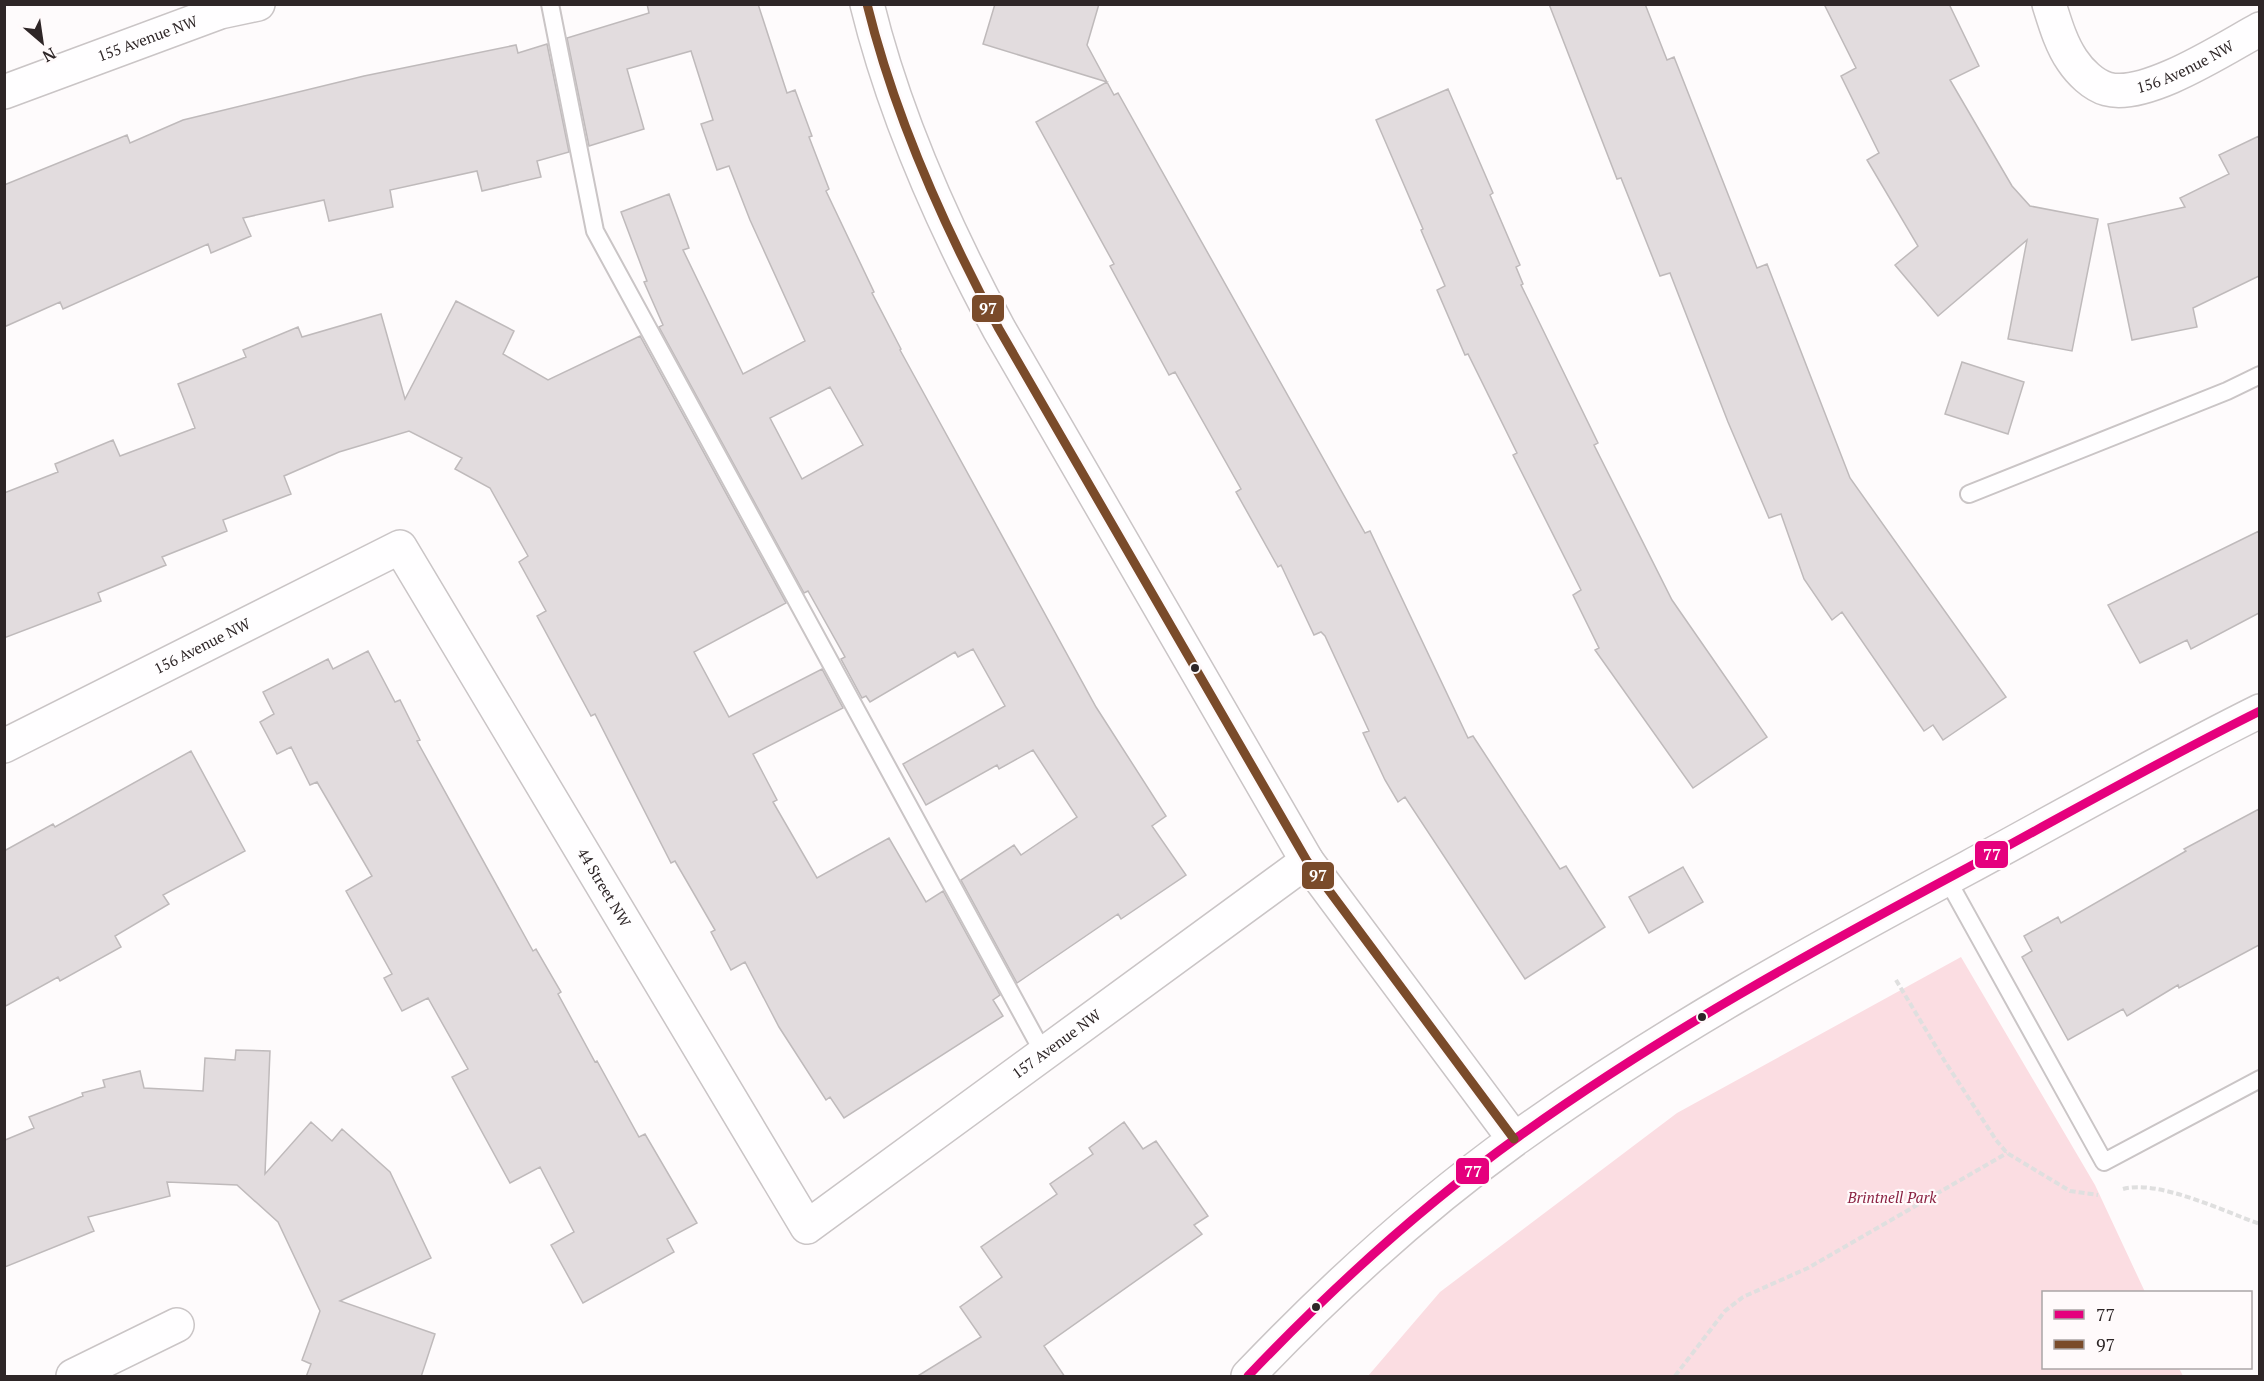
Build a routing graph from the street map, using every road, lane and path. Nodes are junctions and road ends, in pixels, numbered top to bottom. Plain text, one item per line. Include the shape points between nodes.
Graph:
1 (258, 4) edge
2 (550, 4) edge
3 (867, 4) edge
4 (2049, 4) edge
5 (2259, 29) edge
6 (4, 93) edge
7 (2259, 375) edge
8 (1969, 494) dead end
9 (400, 547) joint
10 (2259, 711) edge
11 (4, 746) edge
12 (1307, 861) junction
13 (1947, 879) junction
14 (1896, 980) dead end
15 (1044, 1054) junction
16 (2259, 1079) edge
17 (1514, 1139) junction
18 (2007, 1153) junction
19 (2117, 1191) dead end
20 (2108, 1194) dead end
21 (2259, 1224) edge
22 (807, 1227) joint
23 (177, 1325) dead end
24 (73, 1377) edge
25 (1248, 1377) edge
26 (1675, 1377) edge

1 - 6 street, 155 Avenue NW via 220,12
2 - 15 lane via 595,231
3 - 12 street via 900,110 963,263
4 - 5 street, 156 Avenue NW via 2072,60 2089,79 2108,89 2155,84
7 - 8 lane
9 - 11 street, 156 Avenue NW
9 - 22 street, 44 Street NW
10 - 13 street
12 - 15 street, 157 Avenue NW
12 - 17 street
13 - 16 lane via 2104,1162
13 - 17 street via 1674,1033
14 - 18 path
15 - 22 street, 157 Avenue NW
17 - 25 street via 1352,1274
18 - 20 path via 2070,1191 2090,1196
18 - 26 path via 1808,1268 1743,1297 1725,1311
19 - 21 path via 2136,1186 2154,1190
23 - 24 street

